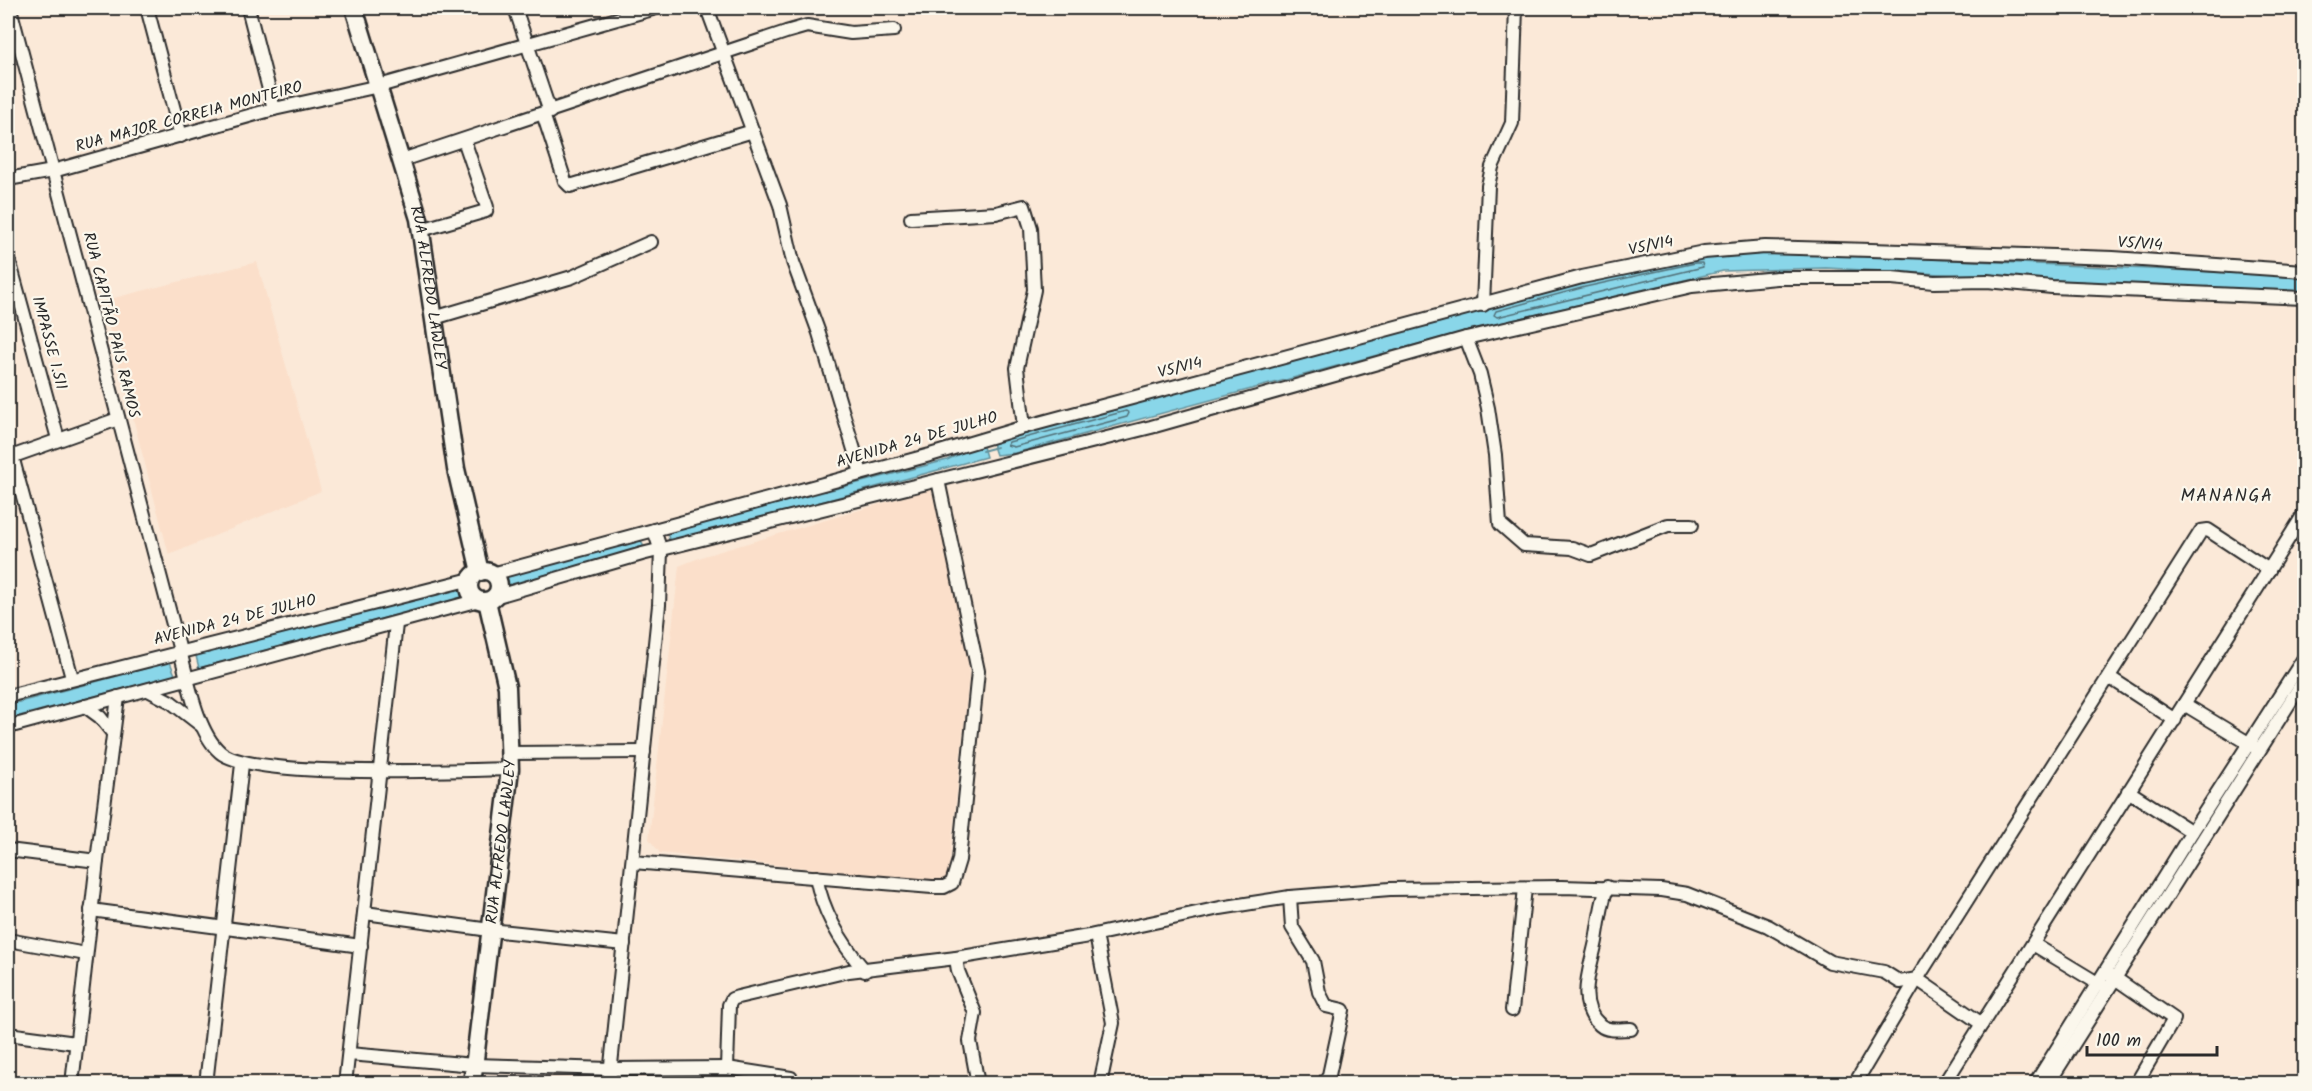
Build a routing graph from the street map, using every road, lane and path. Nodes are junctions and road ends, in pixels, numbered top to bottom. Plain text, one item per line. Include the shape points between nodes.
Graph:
1 (10, 8) edge
2 (147, 8) edge
3 (248, 8) edge
4 (354, 8) edge
5 (515, 8) edge
6 (656, 8) edge
7 (707, 8) edge
8 (1516, 8) edge
9 (894, 30) dead end
10 (528, 46) junction
11 (724, 53) junction
12 (379, 86) junction
13 (274, 109) junction
14 (546, 113) junction
15 (753, 131) junction
16 (181, 136) junction
17 (464, 140) junction
18 (402, 160) junction
19 (54, 171) junction
20 (8, 179) edge
21 (911, 218) dead end
22 (421, 230) junction
23 (651, 242) dead end
24 (8, 256) edge
25 (2304, 271) edge
26 (2304, 298) edge
27 (1483, 305) junction
28 (434, 318) junction
29 (1466, 338) junction
30 (118, 419) junction
31 (1024, 427) junction
32 (58, 439) junction
33 (10, 457) edge
34 (861, 473) junction
35 (938, 480) junction
36 (2304, 513) edge
37 (1692, 525) dead end
38 (654, 530) junction
39 (661, 551) junction
40 (2269, 570) junction
41 (481, 575) junction
42 (487, 599) junction
43 (396, 624) junction
44 (180, 651) junction
45 (2304, 658) edge
46 (2109, 677) junction
47 (72, 678) junction
48 (188, 680) junction
49 (2301, 682) edge
50 (148, 690) junction
51 (8, 696) edge
52 (118, 697) junction
53 (2184, 704) junction
54 (85, 706) junction
55 (2175, 720) junction
56 (202, 726) junction
57 (8, 727) edge
58 (112, 732) junction
59 (2255, 747) junction
60 (644, 752) junction
61 (509, 761) junction
62 (242, 764) junction
63 (380, 772) junction
64 (2128, 791) junction
65 (2192, 832) junction
66 (8, 850) edge
67 (96, 861) junction
68 (633, 862) junction
69 (816, 877) junction
70 (1607, 887) junction
71 (1525, 888) junction
72 (1290, 897) junction
73 (91, 910) junction
74 (2150, 911) junction
75 (365, 913) junction
76 (224, 926) junction
77 (490, 930) junction
78 (1096, 935) junction
79 (8, 940) edge
80 (624, 944) junction
81 (2033, 944) junction
82 (361, 946) junction
83 (86, 954) junction
84 (956, 958) junction
85 (865, 971) junction
86 (2110, 975) junction
87 (1917, 979) junction
88 (2103, 986) junction
89 (1512, 1010) dead end
90 (1982, 1024) junction
91 (1631, 1029) dead end
92 (8, 1034) edge
93 (76, 1043) junction
94 (349, 1054) junction
95 (2060, 1055) junction
96 (474, 1065) junction
97 (727, 1068) junction
98 (611, 1069) junction
99 (791, 1078) dead end
100 (1857, 1080) dead end
101 (72, 1083) edge
102 (206, 1083) edge
103 (345, 1083) edge
104 (472, 1083) edge
105 (609, 1083) edge
106 (978, 1083) edge
107 (1100, 1083) edge
108 (1323, 1083) edge
109 (1944, 1083) edge
110 (2035, 1083) edge
111 (2048, 1083) edge
112 (2136, 1083) edge

1 - 19 street, RUA CAPITÃO PAIS RAMOS
2 - 16 street
3 - 13 street
4 - 12 main road, RUA ALFREDO LAWLEY
5 - 10 street
6 - 10 street, RUA MAJOR CORREIA MONTEIRO
7 - 11 street
8 - 27 street via 1515,106 1488,186
9 - 11 street via 850,33 807,26
10 - 12 street, RUA MAJOR CORREIA MONTEIRO
10 - 14 street
11 - 14 street
11 - 15 street
12 - 13 street, RUA MAJOR CORREIA MONTEIRO
12 - 18 main road, RUA ALFREDO LAWLEY
13 - 16 street, RUA MAJOR CORREIA MONTEIRO
14 - 15 street via 565,181 570,186
14 - 17 street
15 - 34 street via 780,205 793,262
16 - 19 street, RUA MAJOR CORREIA MONTEIRO
17 - 18 street
17 - 22 street via 486,211
18 - 22 main road, RUA ALFREDO LAWLEY
19 - 20 street, RUA MAJOR CORREIA MONTEIRO
19 - 30 street, RUA CAPITÃO PAIS RAMOS
21 - 31 street, AVENIDA 24 DE JULHO via 996,213 1024,206 1031,228 1034,291 1017,368
22 - 28 main road, RUA ALFREDO LAWLEY
23 - 28 street via 572,277
24 - 32 street, IMPASSE 1.511
25 - 27 street, V5/V14 via 2113,258 1765,247 1704,252 1582,278
26 - 29 street via 1987,281 1777,278 1692,286
27 - 31 street, V5/V14
28 - 41 main road, RUA ALFREDO LAWLEY via 456,469
29 - 35 street via 1151,427
29 - 37 street via 1488,408 1495,455 1497,516 1515,540 1535,547 1572,548 1591,555 1668,525
30 - 32 street
30 - 44 street, RUA CAPITÃO PAIS RAMOS
31 - 34 street, AVENIDA 24 DE JULHO
32 - 33 street
33 - 47 street
34 - 38 street, AVENIDA 24 DE JULHO
35 - 39 street
35 - 69 street via 978,671 957,874 944,887
36 - 40 street
38 - 39 street
38 - 41 street, AVENIDA 24 DE JULHO
39 - 42 street
39 - 60 street
40 - 46 street via 2208,530 2201,531
40 - 53 street
41 - 42 main road via 498,585
41 - 42 main road via 470,591
41 - 44 street, AVENIDA 24 DE JULHO
42 - 43 street
42 - 61 main road, RUA ALFREDO LAWLEY via 507,687
43 - 48 street
43 - 63 street
44 - 47 street, AVENIDA 24 DE JULHO
44 - 48 street, RUA CAPITÃO PAIS RAMOS
45 - 49 street
46 - 55 street
46 - 87 street
47 - 51 street, AVENIDA 24 DE JULHO
48 - 50 street
48 - 56 street, RUA CAPITÃO PAIS RAMOS
49 - 59 street
50 - 52 street
50 - 56 street
52 - 54 street
52 - 58 street
53 - 55 street
53 - 59 street
54 - 57 street
54 - 58 street
55 - 64 street
56 - 62 street via 219,752
58 - 67 street
59 - 65 street
59 - 74 street
60 - 61 street
60 - 68 street
61 - 63 street
61 - 77 main road, RUA ALFREDO LAWLEY
62 - 63 street
62 - 76 street
63 - 75 street
64 - 65 street
64 - 81 street
65 - 74 street
66 - 67 street
67 - 73 street
68 - 69 street
68 - 80 street
69 - 85 street via 832,925
70 - 71 street
70 - 87 street via 1687,894 1768,926 1830,962 1884,972 1900,982
70 - 91 street via 1586,988 1590,1012 1607,1029
71 - 72 street via 1390,889
71 - 89 street
72 - 78 street
72 - 108 street via 1292,927 1313,961 1319,992 1326,1006 1343,1010 1332,1067
73 - 76 street
73 - 83 street
74 - 86 street
75 - 77 street
75 - 82 street
76 - 82 street
76 - 102 street
77 - 80 street
77 - 96 main road, RUA ALFREDO LAWLEY
78 - 84 street
78 - 107 street via 1113,1023
79 - 83 street
80 - 98 street
81 - 88 street
81 - 90 street
82 - 94 street
83 - 93 street
84 - 85 street
84 - 106 street via 975,1014 970,1041
85 - 97 street via 849,971 732,999
86 - 88 street
86 - 112 street via 2174,1018
87 - 90 street
87 - 100 street
88 - 95 street
90 - 109 street
92 - 93 street
93 - 101 street
94 - 96 street
94 - 103 street
95 - 110 street
95 - 111 street
96 - 98 street
96 - 104 main road, RUA ALFREDO LAWLEY
97 - 98 street
97 - 99 street
98 - 105 street

